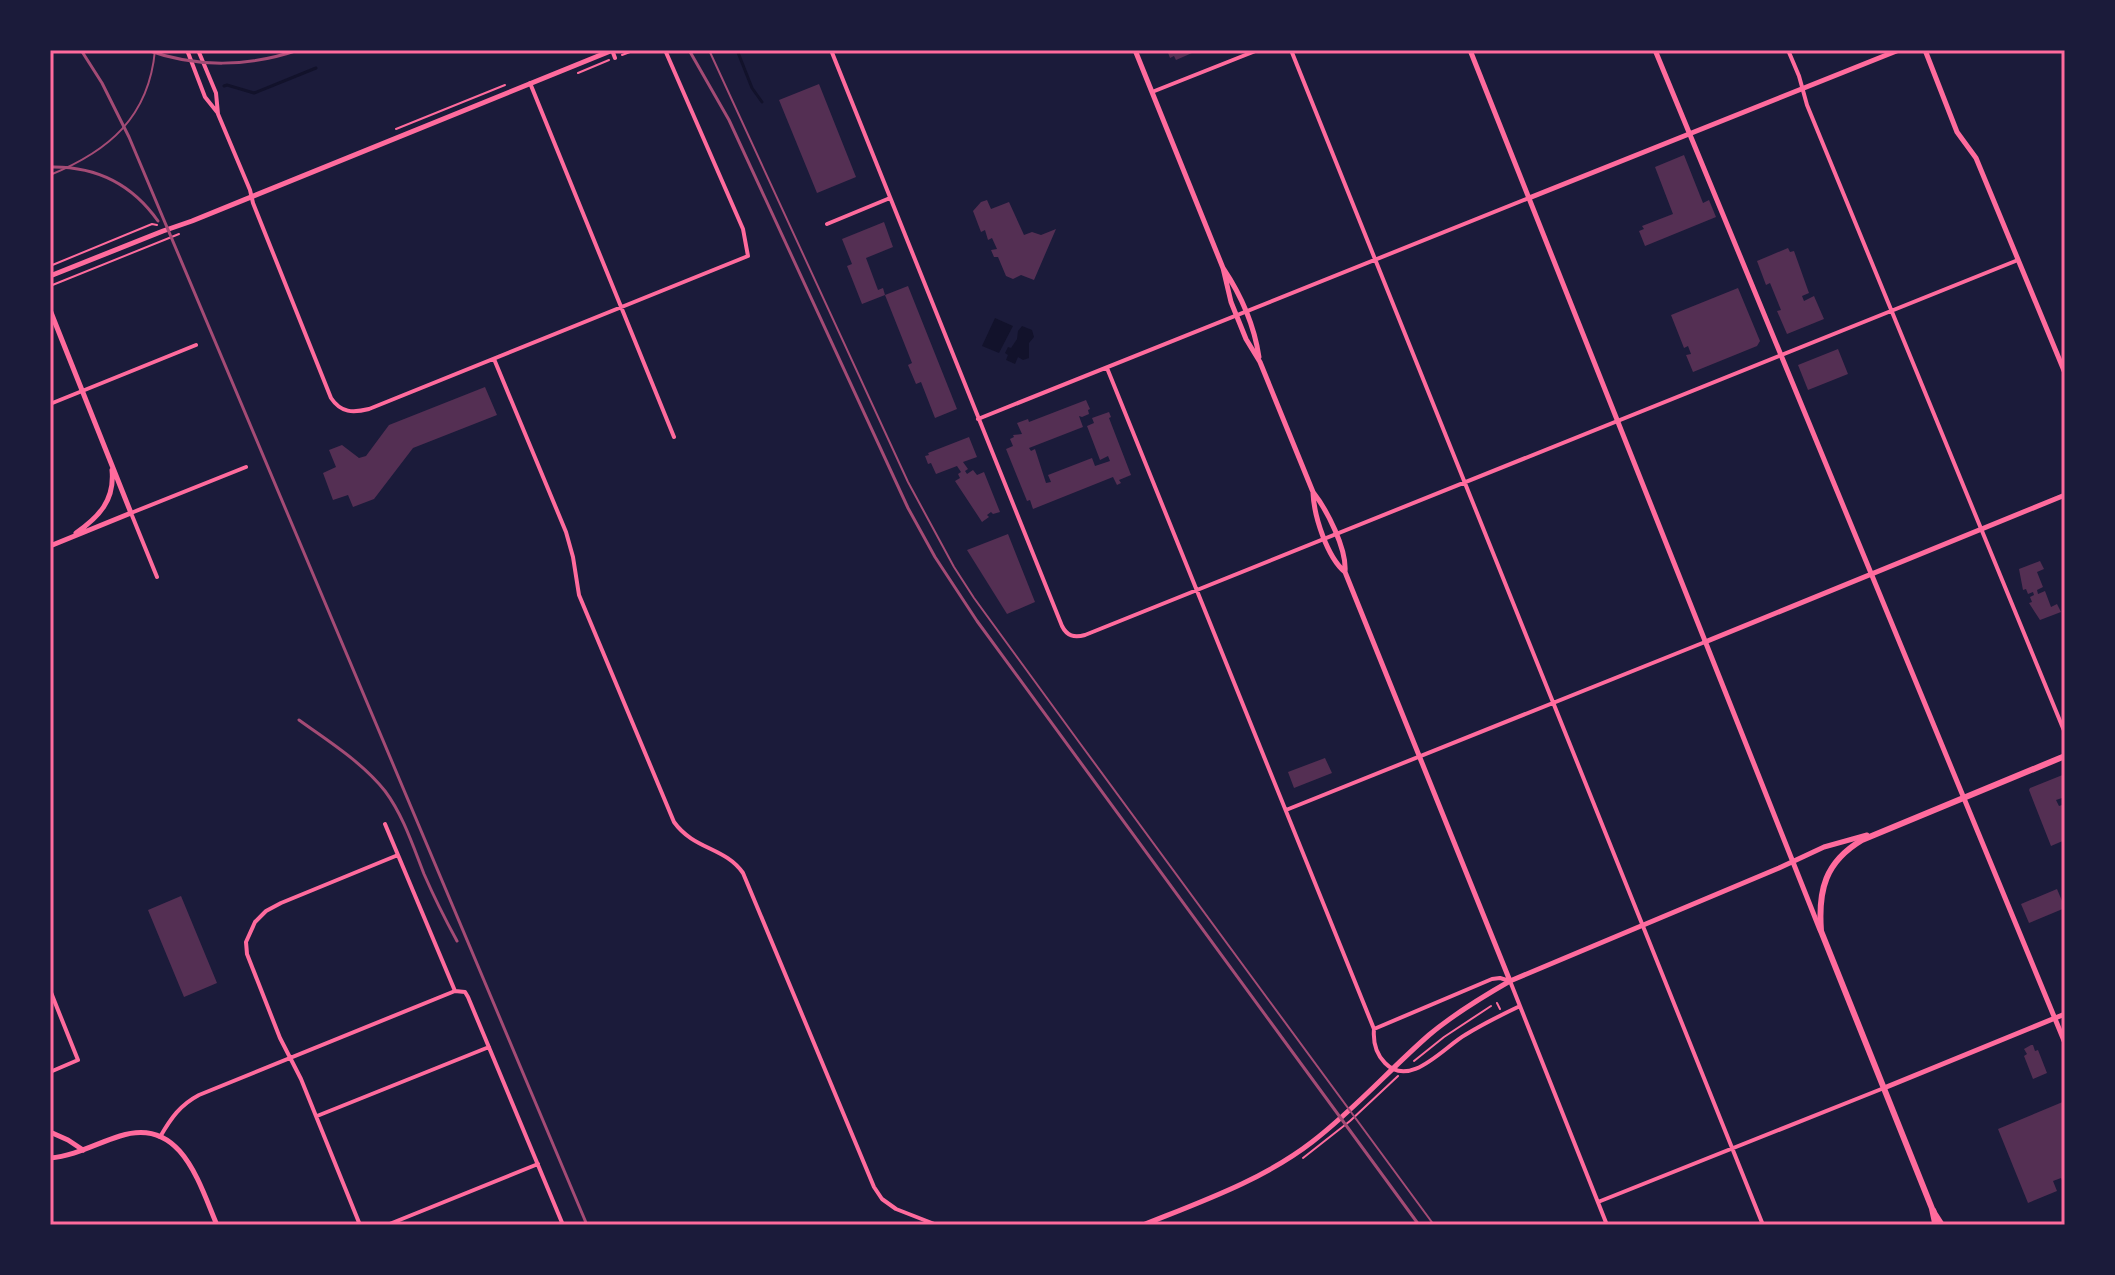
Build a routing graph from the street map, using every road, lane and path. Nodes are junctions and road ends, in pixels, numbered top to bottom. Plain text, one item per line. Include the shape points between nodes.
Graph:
1 (187, 50) edge
2 (198, 50) edge
3 (613, 50) edge
4 (635, 50) edge
5 (665, 50) edge
6 (831, 50) edge
7 (1135, 50) edge
8 (1258, 50) edge
9 (1291, 50) edge
10 (1470, 50) edge
11 (1655, 50) edge
12 (1788, 50) edge
13 (1899, 50) edge
14 (1925, 50) edge
15 (615, 58) junction
16 (575, 74) dead end
17 (516, 83) dead end
18 (530, 83) junction
19 (1802, 89) junction
20 (1152, 92) junction
21 (218, 114) junction
22 (401, 127) dead end
23 (1690, 134) junction
24 (252, 196) junction
25 (890, 198) junction
26 (1529, 198) junction
27 (827, 224) dead end
28 (160, 225) dead end
29 (186, 231) dead end
30 (1375, 260) junction
31 (2018, 260) junction
32 (50, 266) edge
33 (1223, 268) junction
34 (50, 276) edge
35 (50, 286) edge
36 (621, 307) junction
37 (50, 310) edge
38 (1891, 311) junction
39 (1246, 312) junction
40 (1237, 316) junction
41 (196, 345) dead end
42 (1781, 355) junction
43 (494, 358) junction
44 (1260, 362) junction
45 (1107, 368) junction
46 (2065, 373) edge
47 (82, 391) junction
48 (50, 404) edge
49 (978, 419) junction
50 (1617, 421) junction
51 (674, 437) dead end
52 (110, 461) junction
53 (246, 467) dead end
54 (1464, 482) junction
55 (1313, 492) junction
56 (2065, 495) edge
57 (131, 513) junction
58 (1981, 529) junction
59 (1335, 534) junction
60 (1325, 538) junction
61 (67, 539) junction
62 (50, 546) edge
63 (1345, 572) junction
64 (1872, 574) junction
65 (157, 577) dead end
66 (1196, 590) junction
67 (1705, 642) junction
68 (1553, 703) junction
69 (2065, 733) edge
70 (2065, 756) edge
71 (1419, 757) junction
72 (1964, 797) junction
73 (1286, 810) junction
74 (385, 824) dead end
75 (1875, 833) junction
76 (398, 855) junction
77 (1793, 860) junction
78 (1642, 925) junction
79 (1821, 931) junction
80 (1510, 981) junction
81 (50, 990) edge
82 (455, 991) junction
83 (1520, 1006) junction
84 (2065, 1014) edge
85 (2055, 1018) junction
86 (1374, 1029) junction
87 (2065, 1043) edge
88 (489, 1047) junction
89 (290, 1058) junction
90 (50, 1072) edge
91 (1884, 1088) junction
92 (316, 1116) junction
93 (50, 1132) edge
94 (160, 1137) junction
95 (1732, 1148) junction
96 (83, 1150) junction
97 (50, 1158) edge
98 (538, 1164) junction
99 (1598, 1202) junction
100 (1933, 1211) junction
101 (217, 1225) edge
102 (360, 1225) edge
103 (387, 1225) edge
104 (563, 1225) edge
105 (937, 1225) edge
106 (1143, 1225) edge
107 (1607, 1225) edge
108 (1763, 1225) edge
109 (1936, 1225) edge
110 (1942, 1225) edge

1 - 21 street via 205,97
2 - 21 street via 216,93
3 - 15 street
3 - 18 street
4 - 15 path
5 - 36 street via 743,229 748,256
6 - 25 street
7 - 20 street
8 - 20 street
9 - 30 street
10 - 26 street
11 - 23 street
12 - 19 street
13 - 19 street
14 - 31 street
15 - 16 path
17 - 22 path
18 - 24 street
18 - 36 street
19 - 23 street
19 - 38 street
20 - 33 street
21 - 24 street
23 - 26 street
23 - 42 street
24 - 34 street
24 - 43 street via 337,406 354,412 369,409
25 - 27 street
25 - 49 street
26 - 30 street
26 - 50 street
28 - 32 path
29 - 35 path
30 - 39 street
30 - 54 street
31 - 38 street
31 - 46 street
33 - 39 street
33 - 40 street
36 - 43 street
36 - 51 street
37 - 47 street
38 - 42 street
38 - 58 street
39 - 40 street
39 - 44 street
40 - 44 street
40 - 45 street
41 - 47 street
42 - 50 street
42 - 64 street
43 - 105 street via 566,532 579,595 674,822 686,837 727,857 743,873 878,1194 903,1214
44 - 55 street
45 - 49 street
45 - 66 street
47 - 48 street
47 - 52 street
49 - 66 street via 1070,635 1085,635
50 - 54 street
50 - 67 street
52 - 57 street
52 - 61 street via 108,501 95,519
53 - 57 street
54 - 59 street
54 - 68 street
55 - 59 street
55 - 60 street
56 - 58 street
57 - 61 street
57 - 65 street
58 - 64 street
58 - 69 street
59 - 60 street
59 - 63 street via 1346,560
60 - 63 street
60 - 66 street
61 - 62 street
63 - 71 street
64 - 67 street
64 - 72 street
66 - 73 street
67 - 68 street
67 - 77 street
68 - 71 street
68 - 78 street
70 - 72 main road
71 - 73 street
71 - 80 street
72 - 75 main road
72 - 85 street
73 - 86 street
74 - 76 street
75 - 77 street
75 - 79 main road via 1844,852 1830,870 1821,894
76 - 82 street
76 - 89 street via 281,903 252,926 246,942 249,959
77 - 78 street
77 - 79 street
78 - 80 street
78 - 95 street
79 - 91 main road
80 - 83 street
80 - 86 street via 1492,979
80 - 106 street via 1428,1036 1339,1120 1294,1154
81 - 90 street via 78,1060
82 - 88 street via 465,992
82 - 89 street
83 - 86 street via 1407,1072 1383,1061
83 - 99 street
84 - 85 street
85 - 87 street
85 - 91 street
88 - 92 street
88 - 98 street
89 - 92 street
89 - 94 street via 185,1103
91 - 95 street
91 - 100 main road
92 - 102 street
93 - 96 street
94 - 96 street via 132,1133
94 - 101 street via 189,1162
95 - 99 street
95 - 108 street
96 - 97 street
98 - 103 street
98 - 104 street
99 - 107 street
100 - 109 highway
100 - 110 main road

